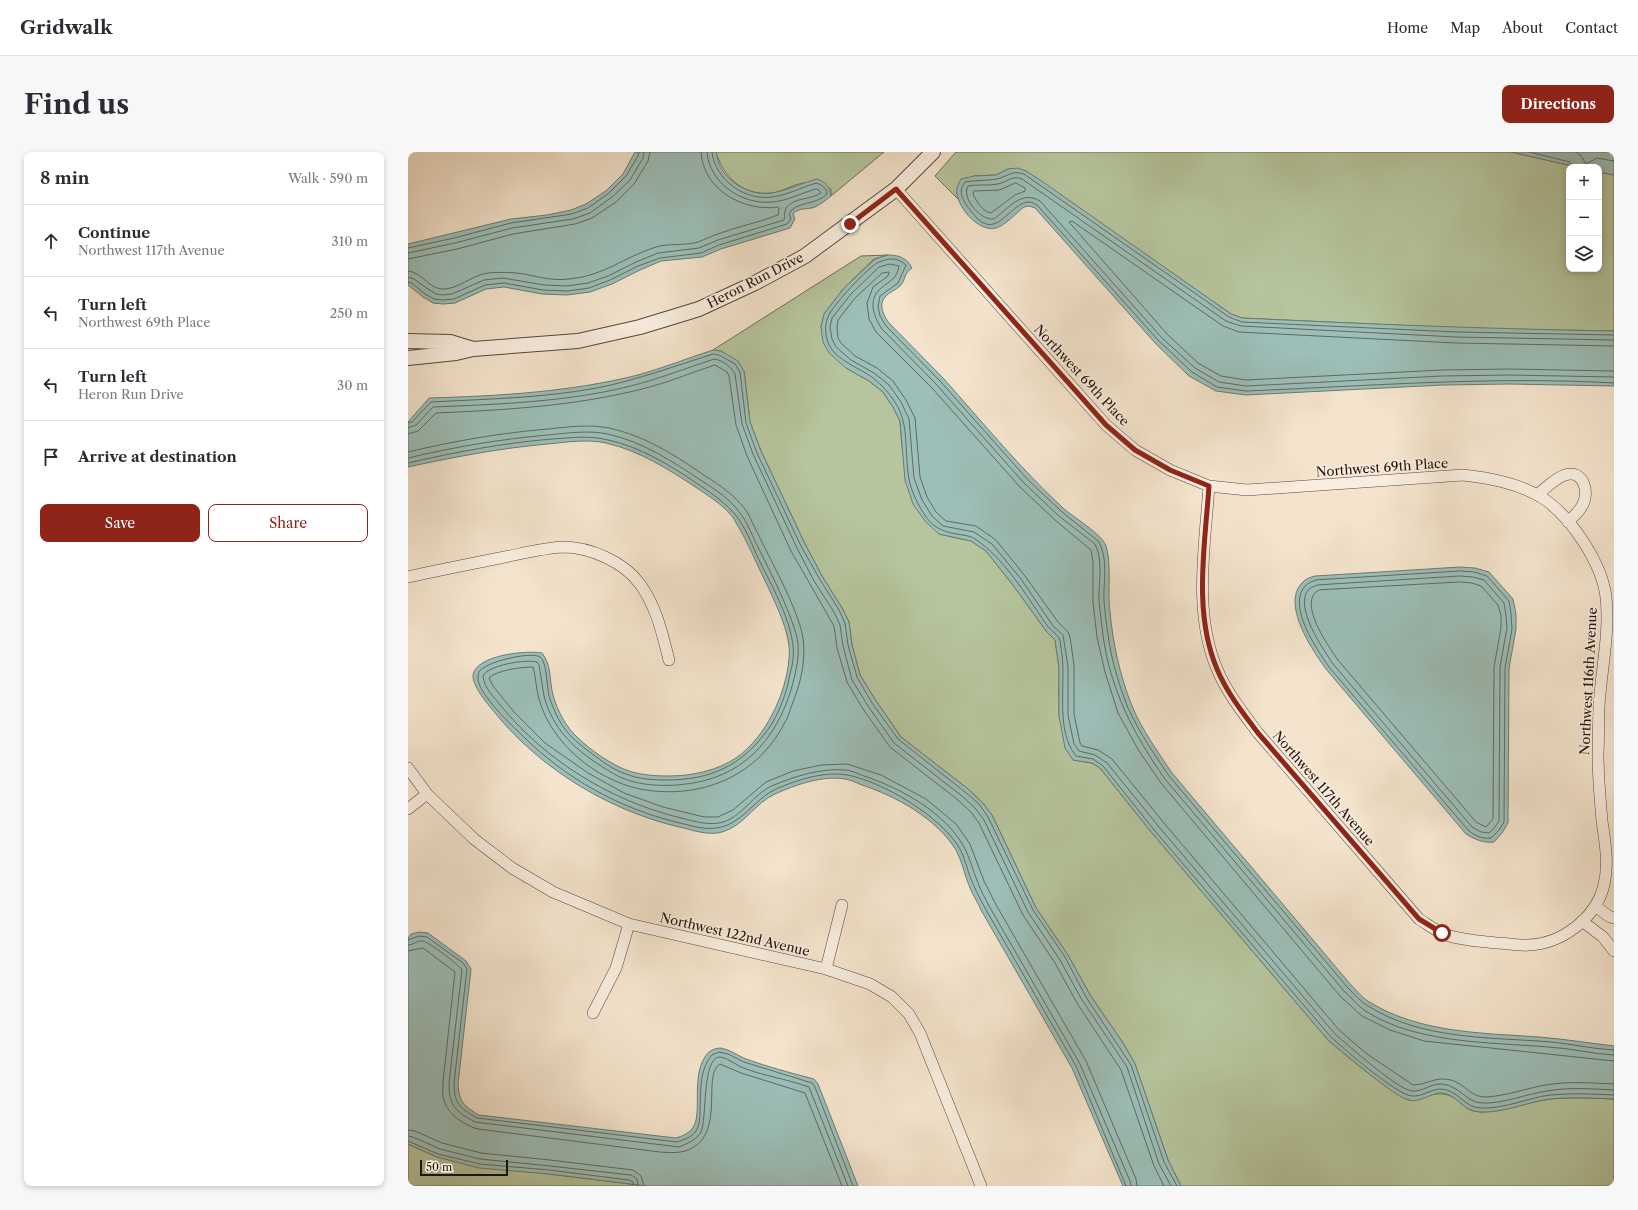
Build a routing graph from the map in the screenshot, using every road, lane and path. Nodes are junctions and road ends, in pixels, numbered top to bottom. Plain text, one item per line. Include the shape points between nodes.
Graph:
1 (933, 152) edge
2 (896, 189) junction
3 (408, 341) edge
4 (473, 349) junction
5 (408, 358) edge
6 (1209, 486) junction
7 (1537, 495) junction
8 (1554, 508) joint
9 (1568, 522) junction
10 (408, 576) edge
11 (669, 660) dead end
12 (408, 768) edge
13 (427, 794) junction
14 (408, 810) edge
15 (842, 905) dead end
16 (1588, 914) junction
17 (1614, 918) edge
18 (629, 924) junction
19 (1614, 951) edge
20 (826, 970) junction
21 (593, 1013) dead end
22 (982, 1186) edge

1 - 2 street, Heron Run Drive
2 - 4 street, Heron Run Drive via 805,256 755,284 699,309 640,327 578,341
2 - 6 street, Northwest 69th Place via 1106,425 1135,450 1170,470
3 - 4 street, Heron Run Drive via 450,342
4 - 5 street, Heron Run Drive
6 - 7 street, Northwest 69th Place via 1247,490 1463,475 1491,478
6 - 16 street, Northwest 117th Avenue via 1202,597 1206,633 1217,669 1231,696 1263,739 1419,919 1442,933 1468,940 1529,945 1550,940 1575,928
7 - 8 street, Northwest 69th Place
7 - 9 street via 1564,475 1577,476 1584,481 1586,498 1582,507
8 - 9 street, Northwest 116th Avenue
9 - 16 street, Northwest 116th Avenue via 1597,565 1606,595 1608,625 1599,706 1598,758 1607,858 1604,885
10 - 11 street via 534,551 564,547 584,550 605,557 639,583 657,614
12 - 13 street, Northwest 122nd Avenue
13 - 14 street
13 - 18 street, Northwest 122nd Avenue via 474,839 512,868 553,892
15 - 20 street
16 - 17 street
16 - 19 street
18 - 20 street, Northwest 122nd Avenue
18 - 21 street via 616,968
20 - 22 street, Northwest 122nd Avenue via 870,984 892,997 909,1014 920,1033

